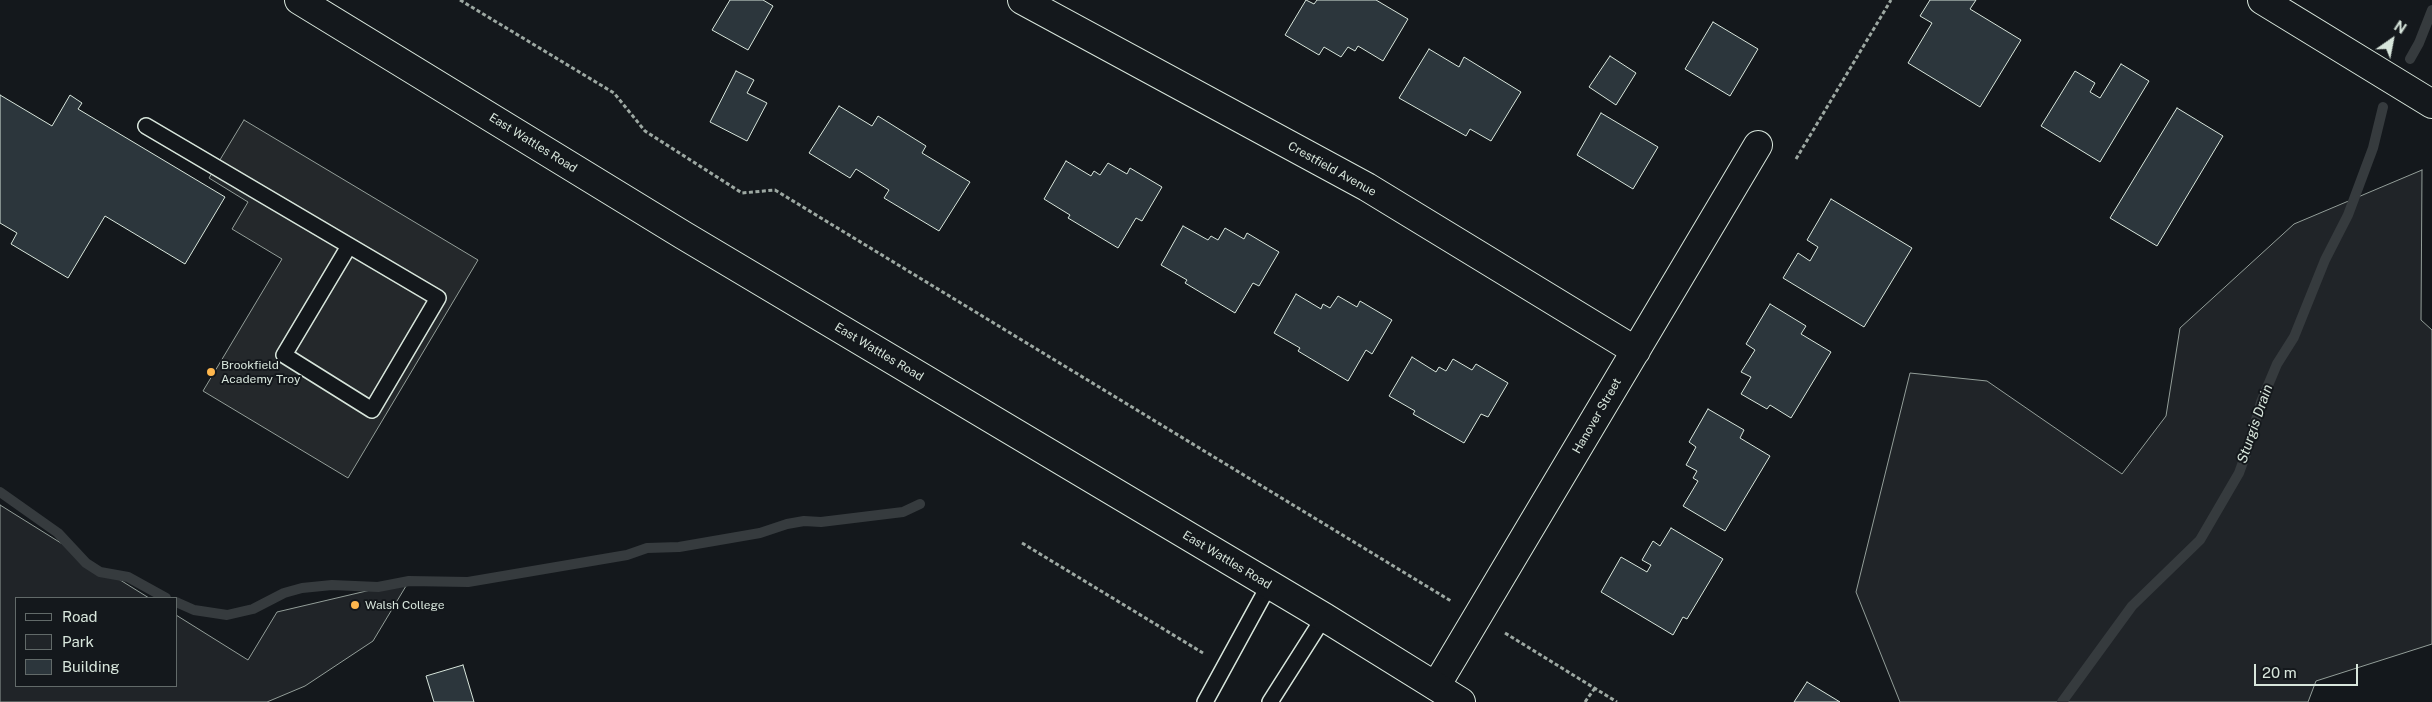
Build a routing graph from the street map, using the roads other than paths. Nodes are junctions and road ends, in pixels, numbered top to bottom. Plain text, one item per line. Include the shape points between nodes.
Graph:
1 (299, 0) edge
2 (1022, 0) edge
3 (2262, 0) edge
4 (2432, 104) edge
5 (146, 126) dead end
6 (1758, 145) dead end
7 (349, 246) junction
8 (1636, 351) junction
9 (1269, 584) junction
10 (1324, 617) junction
11 (1436, 686) junction
12 (1205, 702) edge
13 (1270, 702) edge
14 (1461, 702) edge

1 - 9 street, East Wattles Road via 683,236
2 - 8 street, Crestfield Avenue via 1367,187
3 - 4 street
5 - 7 lane
6 - 8 street, Hanover Street
7 - 7 lane via 438,298 372,410 284,356
8 - 11 street, Hanover Street
9 - 10 street, East Wattles Road
9 - 12 lane
10 - 11 street, East Wattles Road
10 - 13 lane
11 - 14 street, East Wattles Road

